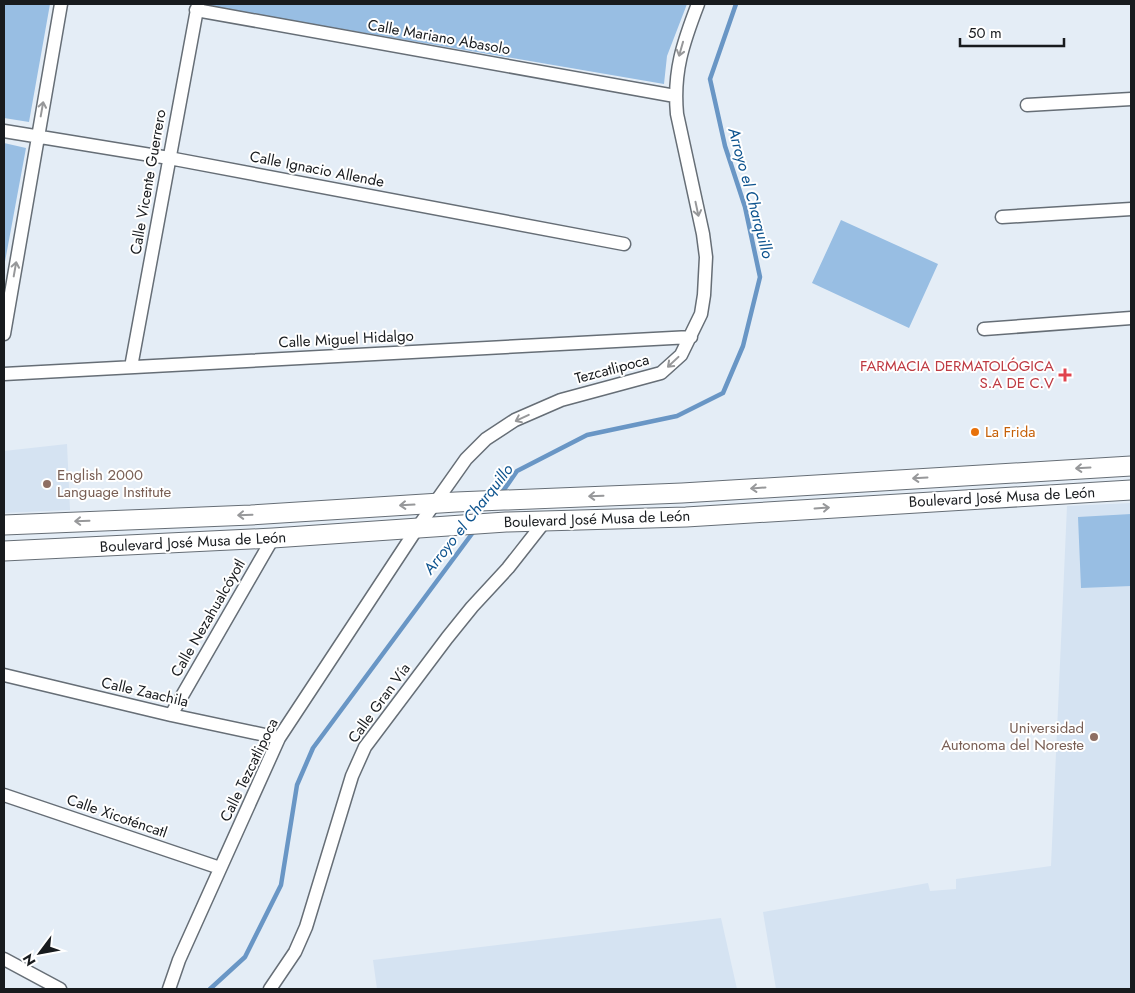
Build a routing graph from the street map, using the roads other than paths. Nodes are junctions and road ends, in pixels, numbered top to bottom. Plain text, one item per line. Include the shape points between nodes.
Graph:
1 (61, 4) edge
2 (698, 4) edge
3 (197, 7) edge
4 (675, 96) junction
5 (1131, 100) edge
6 (1026, 105) dead end
7 (4, 131) edge
8 (37, 136) junction
9 (169, 158) junction
10 (1131, 209) edge
11 (1002, 217) dead end
12 (624, 244) dead end
13 (1131, 318) edge
14 (984, 328) dead end
15 (4, 334) edge
16 (691, 337) junction
17 (131, 367) junction
18 (4, 374) edge
19 (1131, 466) edge
20 (1131, 490) edge
21 (435, 504) junction
22 (545, 520) junction
23 (4, 524) edge
24 (426, 527) junction
25 (273, 538) junction
26 (4, 551) edge
27 (4, 675) edge
28 (171, 715) junction
29 (278, 738) junction
30 (4, 794) edge
31 (220, 868) junction
32 (4, 958) edge
33 (60, 989) edge
34 (169, 989) edge
35 (270, 989) edge

8 -> 1 street
2 -> 4 street, Tezcatlipoca via 679,56
3 - 4 street, Calle Mariano Abasolo
3 - 9 street, Calle Vicente Guerrero
4 -> 16 street, Tezcatlipoca via 706,257 701,314
5 - 6 street
7 - 8 street, Calle Ignacio Allende
8 - 9 street, Calle Ignacio Allende
15 -> 8 street
9 - 12 street, Calle Ignacio Allende
9 - 17 street, Calle Vicente Guerrero
10 - 11 street
13 - 14 street
16 - 17 street, Calle Miguel Hidalgo
16 -> 21 street, Tezcatlipoca via 681,355 661,373 561,400 515,420 486,439 466,459
17 - 18 street, Calle Miguel Hidalgo
19 -> 21 main road, Boulevard José Musa de León
22 -> 20 main road, Boulevard José Musa de León via 686,517
21 -> 23 main road, Boulevard José Musa de León
21 - 24 street, Calle Tezcatlipoca
22 - 24 main road, Boulevard José Musa de León
22 - 35 street, Calle Gran Vía via 447,638 365,747 352,776 306,927 295,952
24 - 25 main road, Boulevard José Musa de León
24 - 29 street, Calle Tezcatlipoca
25 - 26 main road, Boulevard José Musa de León
25 - 28 street, Calle Nezahualcóyotl
27 - 28 street, Calle Zaachila
28 - 29 street, Calle Zaachila
29 - 31 street, Calle Tezcatlipoca
30 - 31 street, Calle Xicoténcatl
31 - 34 street, Calle Tezcatlipoca
32 - 33 street

